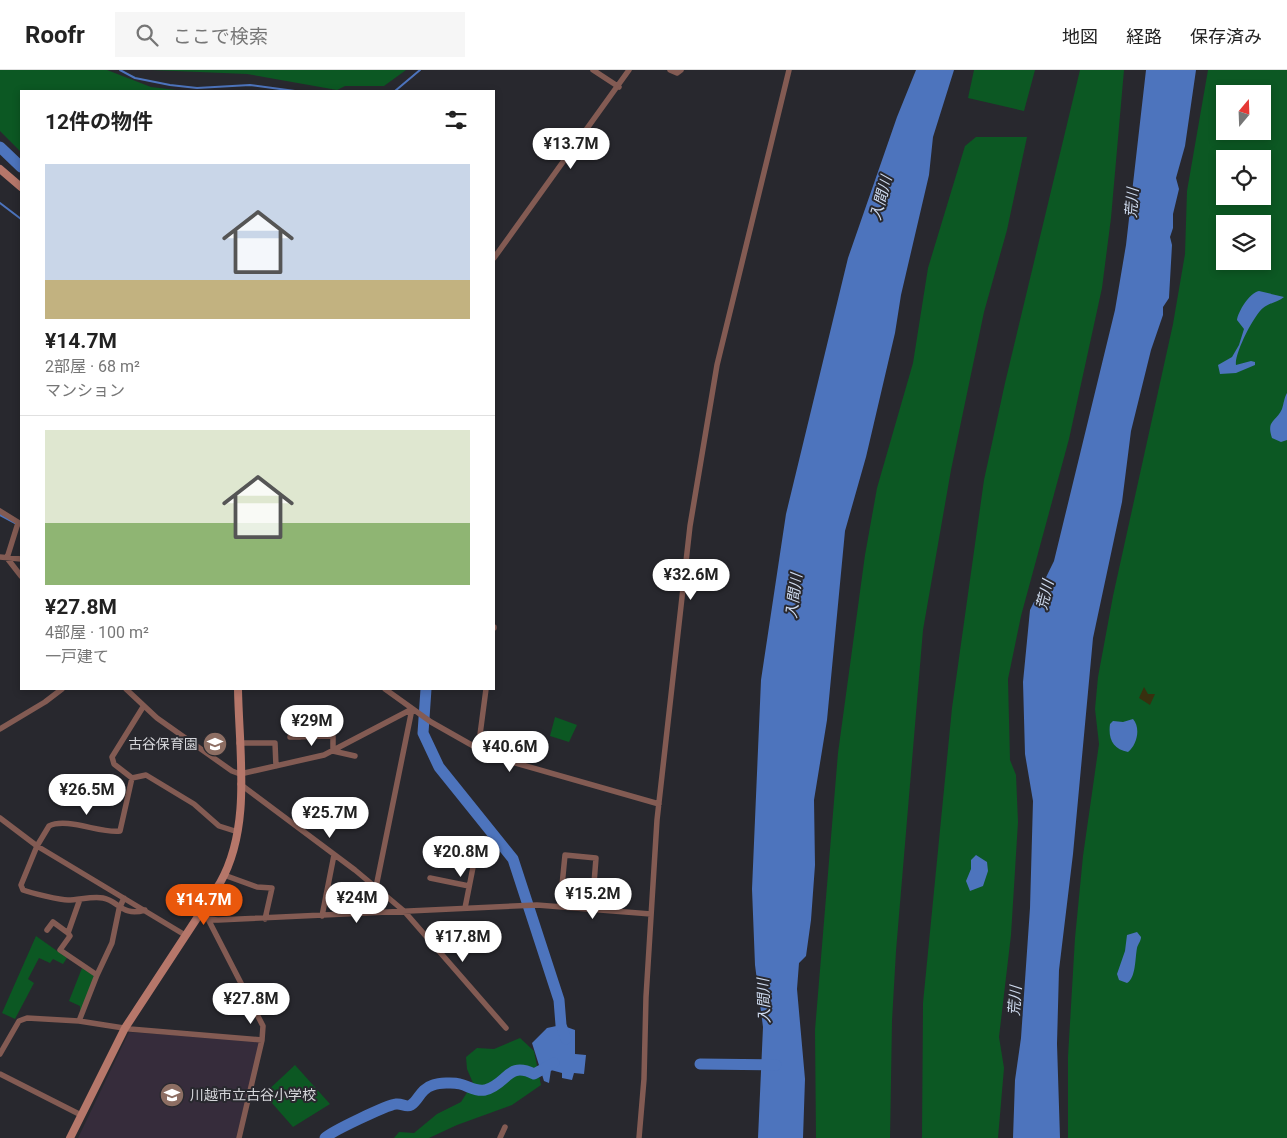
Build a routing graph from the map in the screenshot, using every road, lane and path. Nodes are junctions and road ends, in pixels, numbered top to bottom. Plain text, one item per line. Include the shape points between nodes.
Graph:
1 (593, 70) edge
2 (629, 70) edge
3 (670, 70) edge
4 (681, 70) edge
5 (789, 70) edge
6 (619, 87) junction
7 (0, 170) edge
8 (20, 186) edge
9 (495, 257) edge
10 (0, 511) edge
11 (20, 524) edge
12 (2, 558) edge
13 (20, 559) edge
14 (20, 575) edge
15 (61, 690) edge
16 (127, 690) edge
17 (238, 690) edge
18 (386, 690) edge
19 (486, 690) edge
20 (143, 707) junction
21 (412, 709) junction
22 (300, 723) dead end
23 (0, 729) edge
24 (300, 737) junction
25 (290, 738) dead end
26 (239, 743) junction
27 (478, 750) junction
28 (334, 751) junction
29 (354, 756) dead end
30 (276, 766) junction
31 (240, 774) junction
32 (132, 778) junction
33 (240, 784) junction
34 (659, 804) junction
35 (0, 818) edge
36 (238, 832) junction
37 (38, 846) junction
38 (476, 852) dead end
39 (334, 855) junction
40 (224, 875) junction
41 (430, 878) dead end
42 (470, 886) junction
43 (376, 887) junction
44 (124, 898) junction
45 (80, 900) junction
46 (560, 906) junction
47 (465, 908) junction
48 (119, 909) junction
49 (592, 909) junction
50 (145, 910) junction
51 (404, 911) junction
52 (199, 914) junction
53 (651, 914) junction
54 (322, 916) junction
55 (208, 919) junction
56 (265, 919) junction
57 (47, 930) dead end
58 (68, 933) junction
59 (185, 935) junction
60 (97, 975) junction
61 (80, 1021) junction
62 (125, 1028) junction
63 (506, 1028) dead end
64 (262, 1040) junction
65 (0, 1054) edge
66 (0, 1074) edge
67 (81, 1115) junction
68 (505, 1127) dead end
69 (70, 1138) edge
70 (238, 1138) edge
71 (500, 1138) edge
72 (639, 1138) edge

1 - 6 street
2 - 6 street
3 - 4 street via 677,73
5 - 34 street via 717,365 707,420 682,586
6 - 9 street
7 - 8 street
10 - 11 street
11 - 12 street
12 - 13 street
12 - 14 street
15 - 23 street
16 - 20 street
17 - 26 street
18 - 21 street
19 - 27 street
20 - 31 street
20 - 32 street via 112,757 114,764
21 - 27 street
21 - 28 street
21 - 43 street
22 - 24 street
24 - 25 street
24 - 28 street via 333,736
26 - 30 street via 275,743
26 - 31 street
27 - 34 street via 513,764
28 - 29 street
28 - 30 street
30 - 31 street
31 - 33 street
32 - 36 street via 146,775 194,804 219,826
32 - 37 street via 120,831 82,825 52,825 46,829
33 - 36 street
33 - 39 street
34 - 53 street
35 - 37 street
36 - 40 street
37 - 44 street
37 - 45 street via 21,885 23,890 62,900
38 - 42 street
39 - 43 street
39 - 54 street
40 - 52 street
40 - 56 street via 257,887 272,888
41 - 42 street
42 - 47 street
43 - 51 street
44 - 48 street
44 - 50 street
45 - 48 street via 101,898
45 - 58 street
46 - 47 street
46 - 49 street
46 - 49 street via 565,855 596,858
47 - 51 street
48 - 50 street via 138,913
48 - 60 street via 112,943
49 - 53 street
50 - 59 street
51 - 54 street
51 - 63 street
52 - 55 street
52 - 59 street
53 - 72 street
54 - 56 street
55 - 56 street
55 - 64 street via 264,1026
57 - 58 street via 53,922
58 - 60 street via 70,936 60,950
59 - 62 street
60 - 61 street
61 - 62 street
61 - 65 street via 27,1018 19,1021
62 - 64 street
62 - 67 street
64 - 70 street
66 - 67 street
67 - 69 street
68 - 71 street

